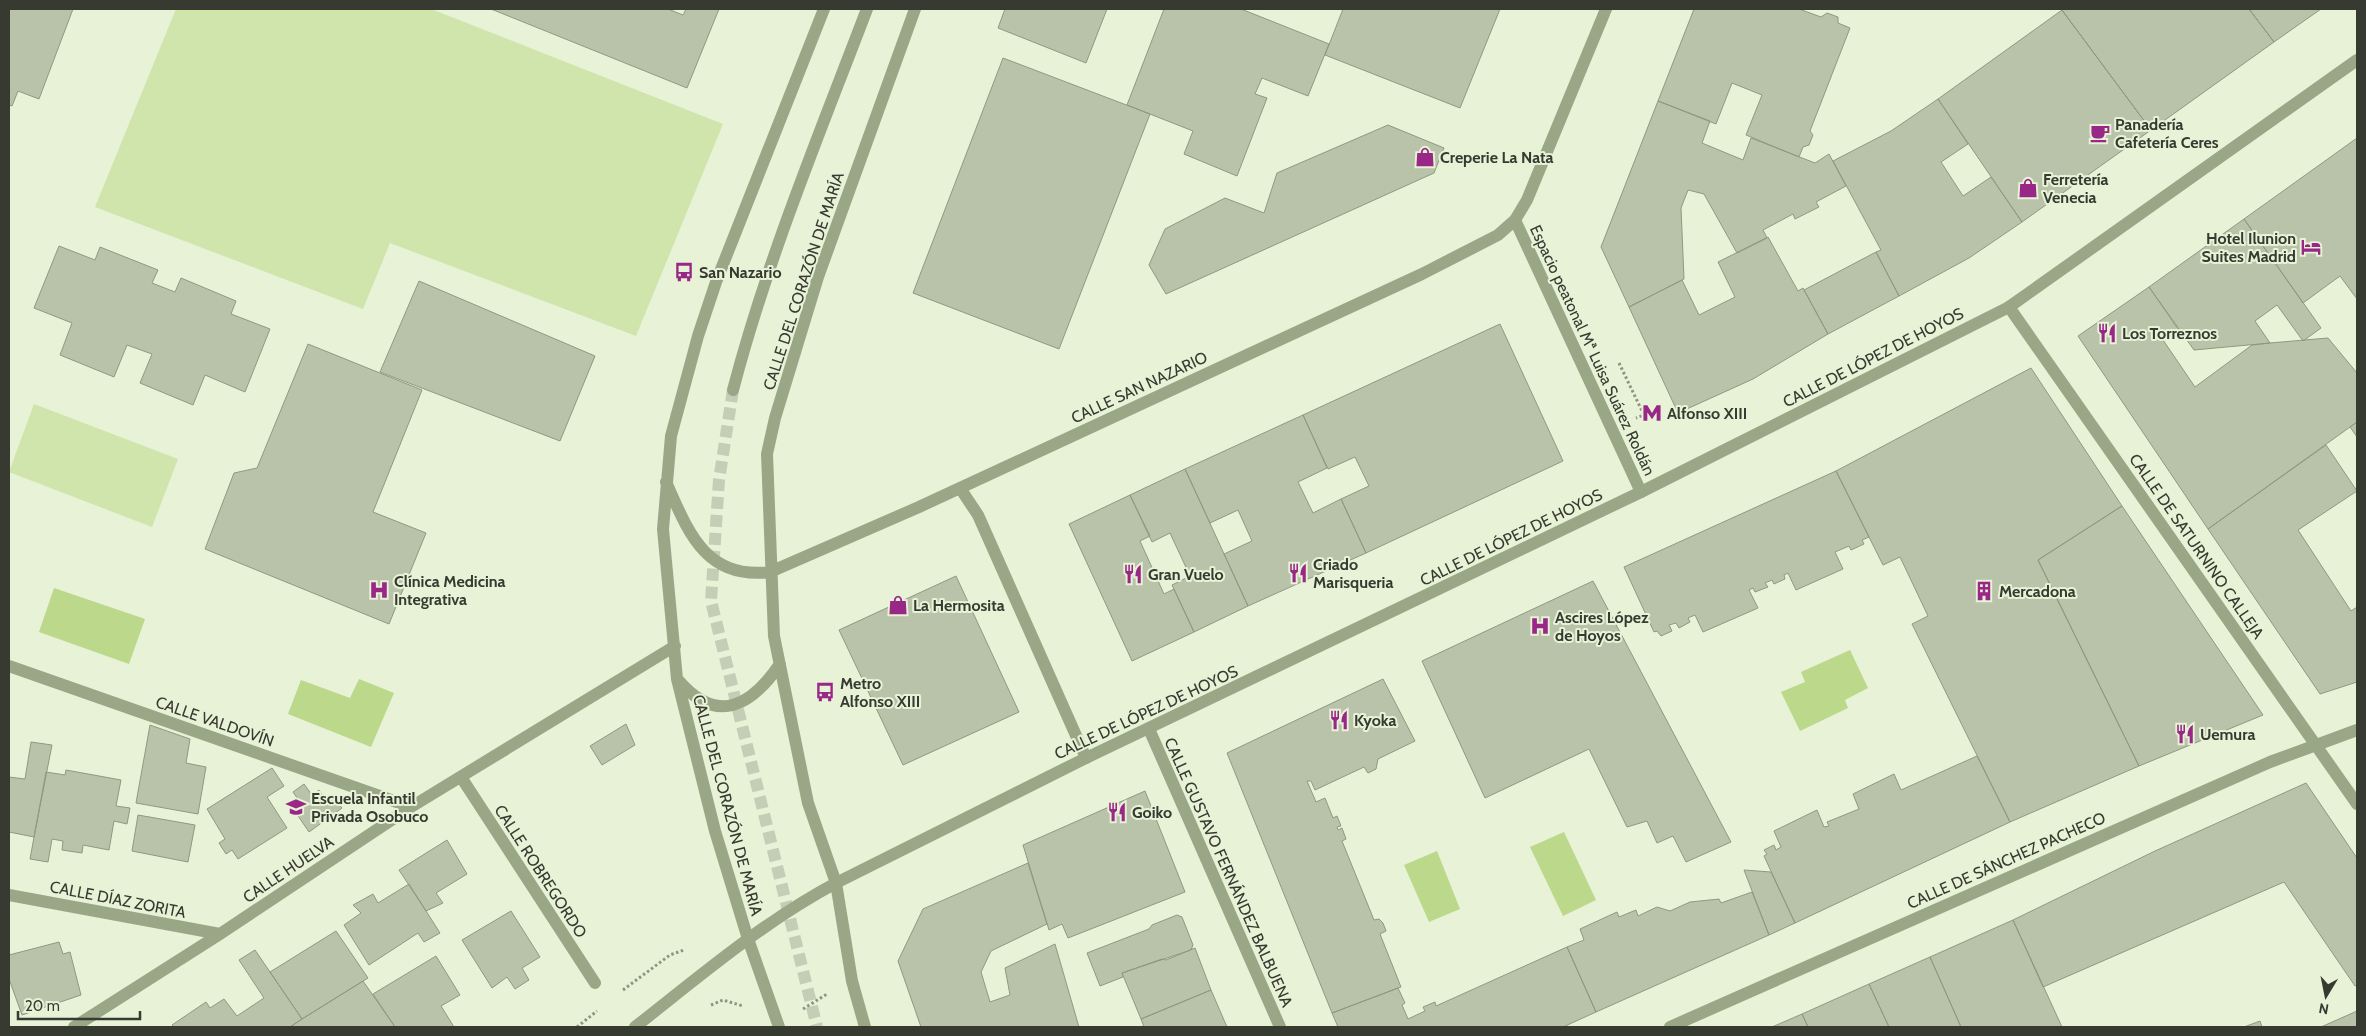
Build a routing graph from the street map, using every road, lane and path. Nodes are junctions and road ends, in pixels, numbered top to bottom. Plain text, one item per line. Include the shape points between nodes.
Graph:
1 (824, 9) edge
2 (867, 9) edge
3 (915, 9) edge
4 (1606, 9) edge
5 (2357, 60) edge
6 (1515, 220) junction
7 (2009, 307) junction
8 (1619, 363) dead end
9 (733, 390) tunnel mouth
10 (1641, 407) dead end
11 (666, 482) junction
12 (960, 488) junction
13 (1641, 492) junction
14 (770, 572) junction
15 (674, 646) junction
16 (780, 664) junction
17 (9, 666) edge
18 (677, 679) junction
19 (1149, 729) junction
20 (2357, 730) edge
21 (2315, 745) junction
22 (1086, 758) junction
23 (461, 777) junction
24 (2357, 804) edge
25 (411, 807) junction
26 (836, 883) junction
27 (9, 895) edge
28 (220, 934) junction
29 (748, 939) junction
30 (595, 983) dead end
31 (708, 1006) dead end
32 (749, 1007) dead end
33 (74, 1027) edge
34 (635, 1027) edge
35 (779, 1027) edge
36 (865, 1027) edge
37 (1280, 1027) edge
38 (1670, 1027) edge

1 - 11 street, CALLE DEL CORAZÓN DE MARÍA via 716,282 671,436
2 - 9 street, CALLE DEL CORAZÓN DE MARÍA via 782,234
3 - 14 street, CALLE DEL CORAZÓN DE MARÍA via 818,277 775,418 767,454
4 - 6 street, CALLE SAN NAZARIO via 1527,200
5 - 7 street, CALLE DE LÓPEZ DE HOYOS
6 - 12 street, CALLE SAN NAZARIO via 1498,235 1422,274
6 - 13 street, Espacio peatonal Mª Luisa Suárez Roldán
7 - 13 street, CALLE DE LÓPEZ DE HOYOS
7 - 21 street, CALLE DE SATURNINO CALLEJA
8 - 10 path
11 - 14 street, CALLE DEL CORAZÓN DE MARÍA via 683,521 707,555 743,573
11 - 15 street, CALLE DEL CORAZÓN DE MARÍA via 664,554
12 - 14 street, CALLE SAN NAZARIO
12 - 22 street via 978,514
13 - 19 street, CALLE DE LÓPEZ DE HOYOS
14 - 16 street, CALLE DEL CORAZÓN DE MARÍA via 774,636
15 - 18 street, CALLE DEL CORAZÓN DE MARÍA
15 - 23 street, CALLE HUELVA
16 - 18 street, CALLE DEL CORAZÓN DE MARÍA via 756,694 727,706 711,705 696,698
16 - 26 street, CALLE DEL CORAZÓN DE MARÍA via 808,803
17 - 25 street, CALLE VALDOVÍN
18 - 29 street, CALLE DEL CORAZÓN DE MARÍA via 715,830
19 - 22 street, CALLE DE LÓPEZ DE HOYOS
19 - 37 street, CALLE GUSTAVO FERNÁNDEZ BALBUENA
20 - 21 street, CALLE DE SÁNCHEZ PACHECO
21 - 24 street, CALLE DE SATURNINO CALLEJA
21 - 38 street, CALLE DE SÁNCHEZ PACHECO
22 - 26 street, CALLE DE LÓPEZ DE HOYOS
23 - 25 street, CALLE HUELVA
23 - 30 street, CALLE ROBREGORDO
25 - 28 street, CALLE HUELVA
26 - 29 street, CALLE DE LÓPEZ DE HOYOS
26 - 36 street, CALLE DEL CORAZÓN DE MARÍA via 852,981
27 - 28 street, CALLE DÍAZ ZORITA
28 - 33 street, CALLE HUELVA
29 - 34 street, CALLE DE LÓPEZ DE HOYOS
29 - 35 street, CALLE DEL CORAZÓN DE MARÍA
31 - 32 path via 723,1000

